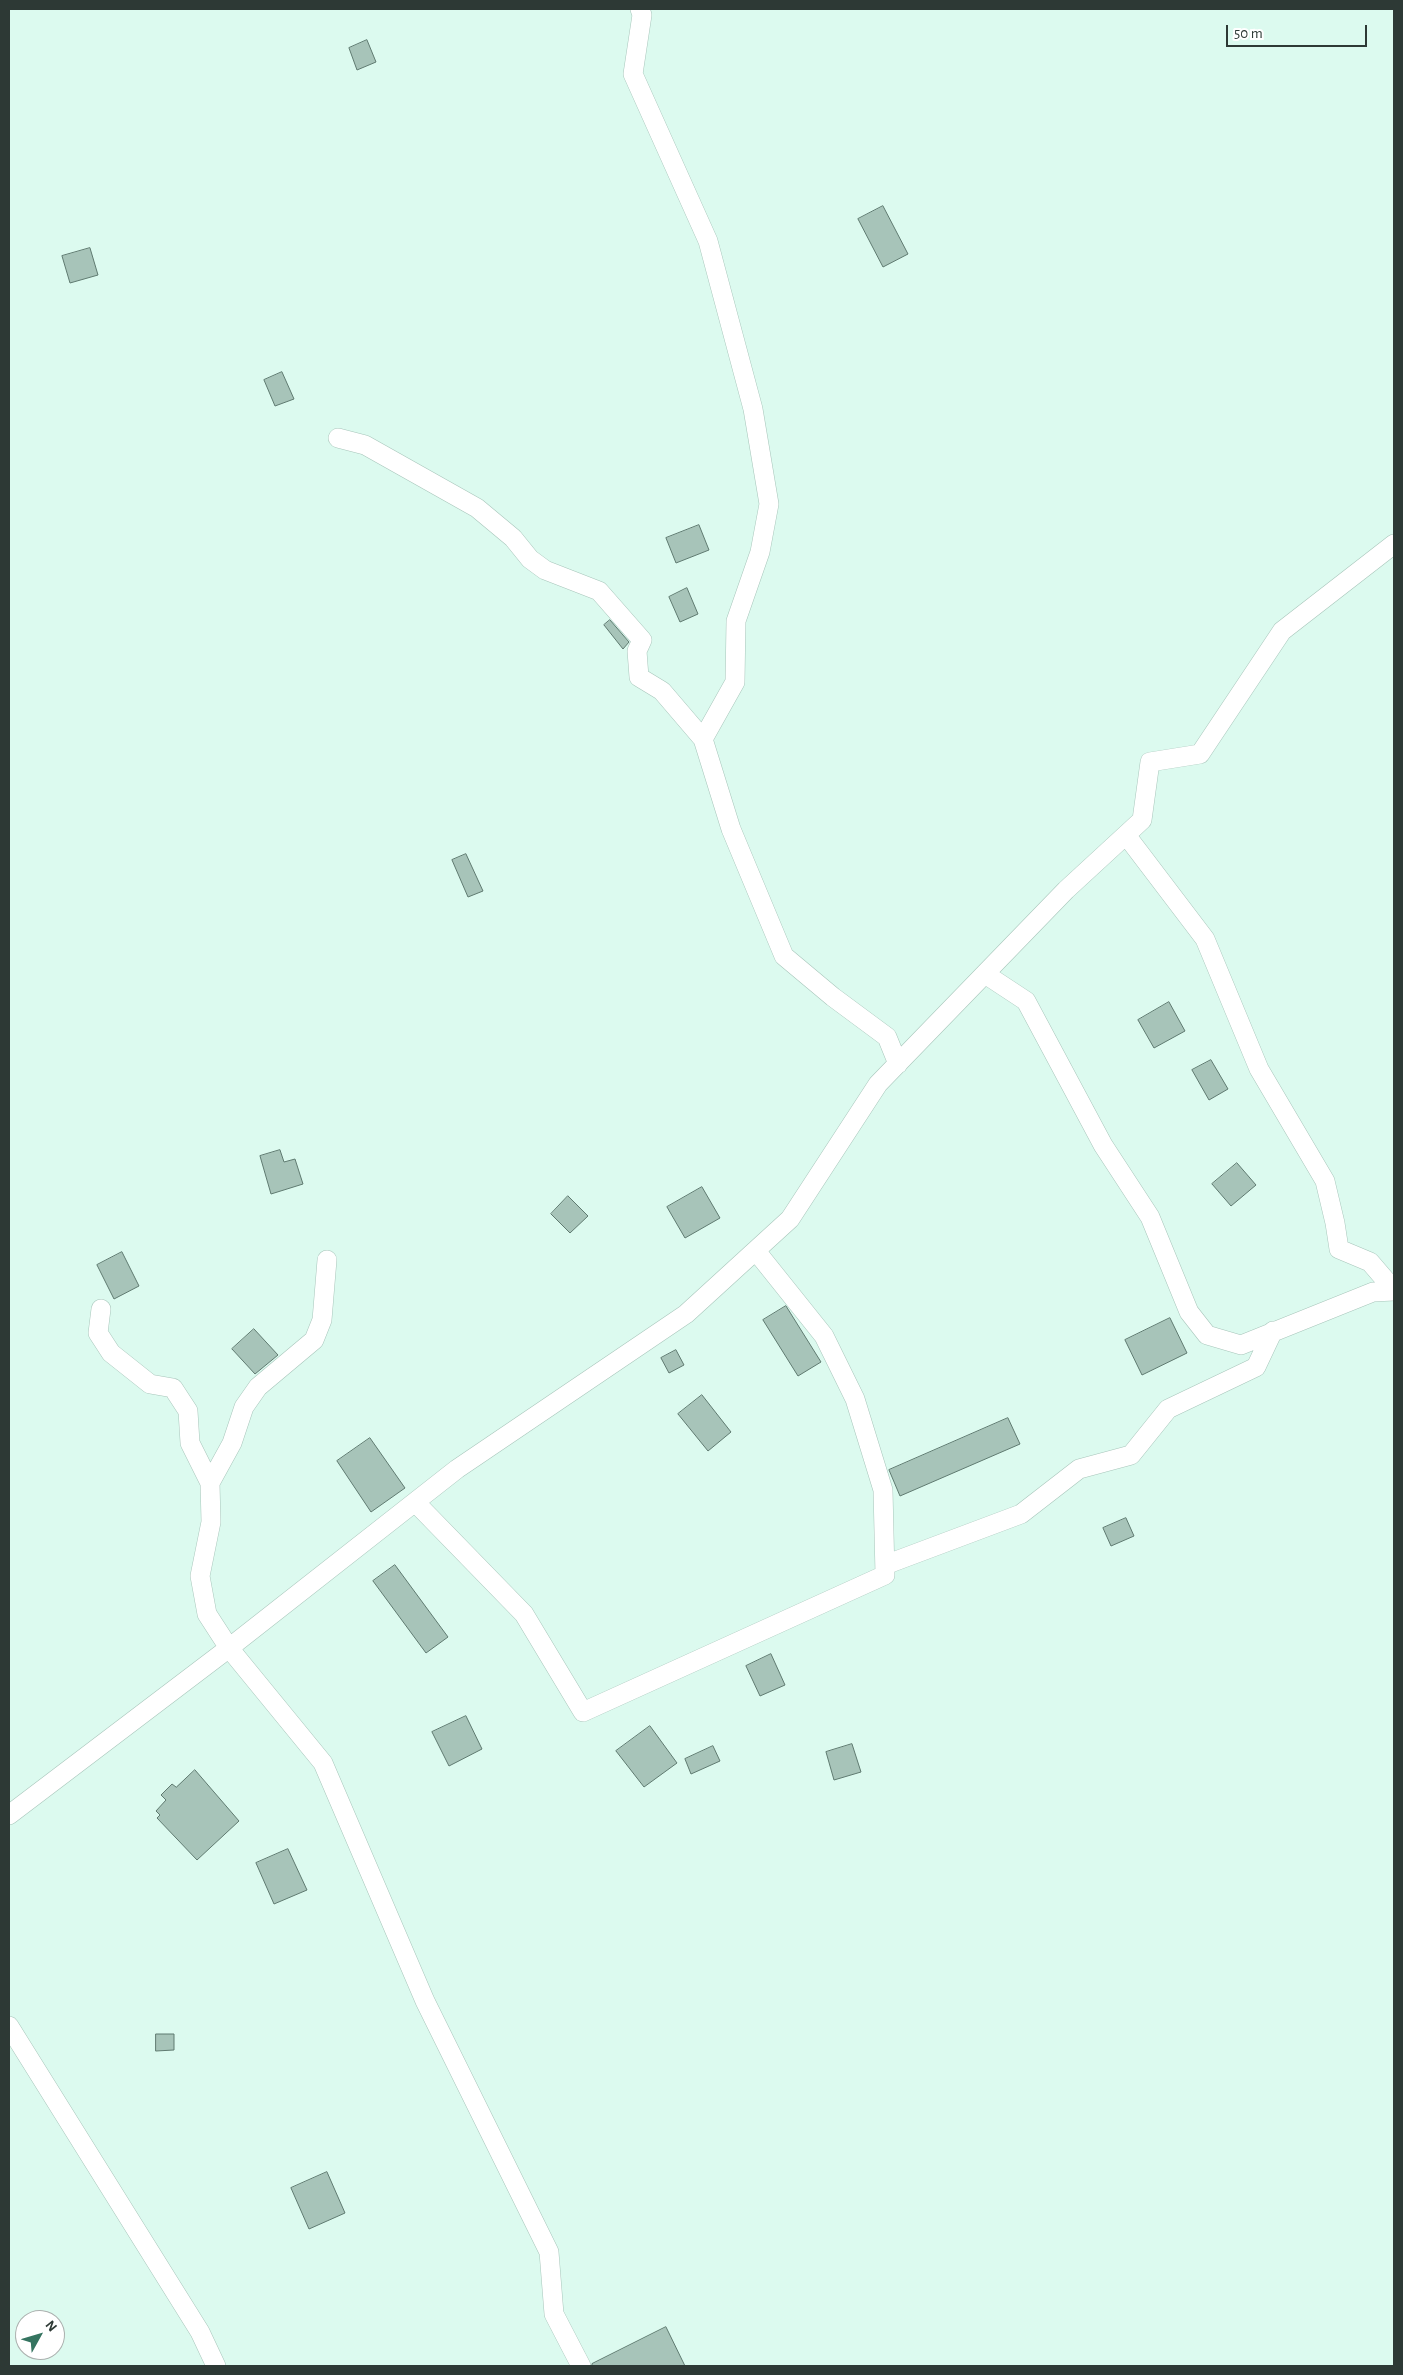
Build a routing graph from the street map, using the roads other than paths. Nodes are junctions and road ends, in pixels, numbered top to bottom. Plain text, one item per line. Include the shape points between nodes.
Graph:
1 (640, 9) edge
2 (338, 438) dead end
3 (1394, 544) edge
4 (703, 739) junction
5 (1126, 835) junction
6 (985, 974) junction
7 (898, 1064) junction
8 (756, 1250) junction
9 (327, 1260) dead end
10 (1394, 1290) edge
11 (101, 1308) dead end
12 (1273, 1332) junction
13 (210, 1483) junction
14 (415, 1502) junction
15 (885, 1565) junction
16 (229, 1648) junction
17 (9, 1815) edge
18 (9, 2026) edge
19 (216, 2366) edge
20 (581, 2366) edge

1 - 4 street via 642,15 633,74 708,241 753,409 769,504 760,552 736,621 734,682
2 - 4 street via 365,445 477,508 545,570 599,591 642,640 637,651 639,676 662,692
3 - 5 street via 1282,631 1200,754 1150,762 1142,820
4 - 7 street via 731,829 784,956 886,1037
5 - 6 street via 1066,890
5 - 10 street via 1205,939 1260,1069 1325,1181 1339,1249 1370,1262
6 - 7 street
6 - 12 street via 1026,1001 1103,1144 1150,1217 1189,1312 1207,1335 1241,1345
7 - 8 street via 878,1084 790,1219
8 - 14 street via 686,1314 457,1469
8 - 15 street via 824,1336 854,1399 883,1490
9 - 13 street via 322,1320 314,1340 258,1387 244,1407 232,1443
10 - 12 street via 1373,1292
11 - 13 street via 98,1334 111,1353 150,1384 173,1388 188,1410 190,1443
12 - 15 street via 1256,1367 1168,1409 1131,1456 1079,1469 1021,1514
13 - 16 street via 211,1522 200,1576 207,1614
14 - 15 street via 524,1614 583,1712 885,1575
14 - 16 street
16 - 17 street
16 - 20 street via 323,1763 425,2001 548,2252 554,2314
18 - 19 street via 200,2332

